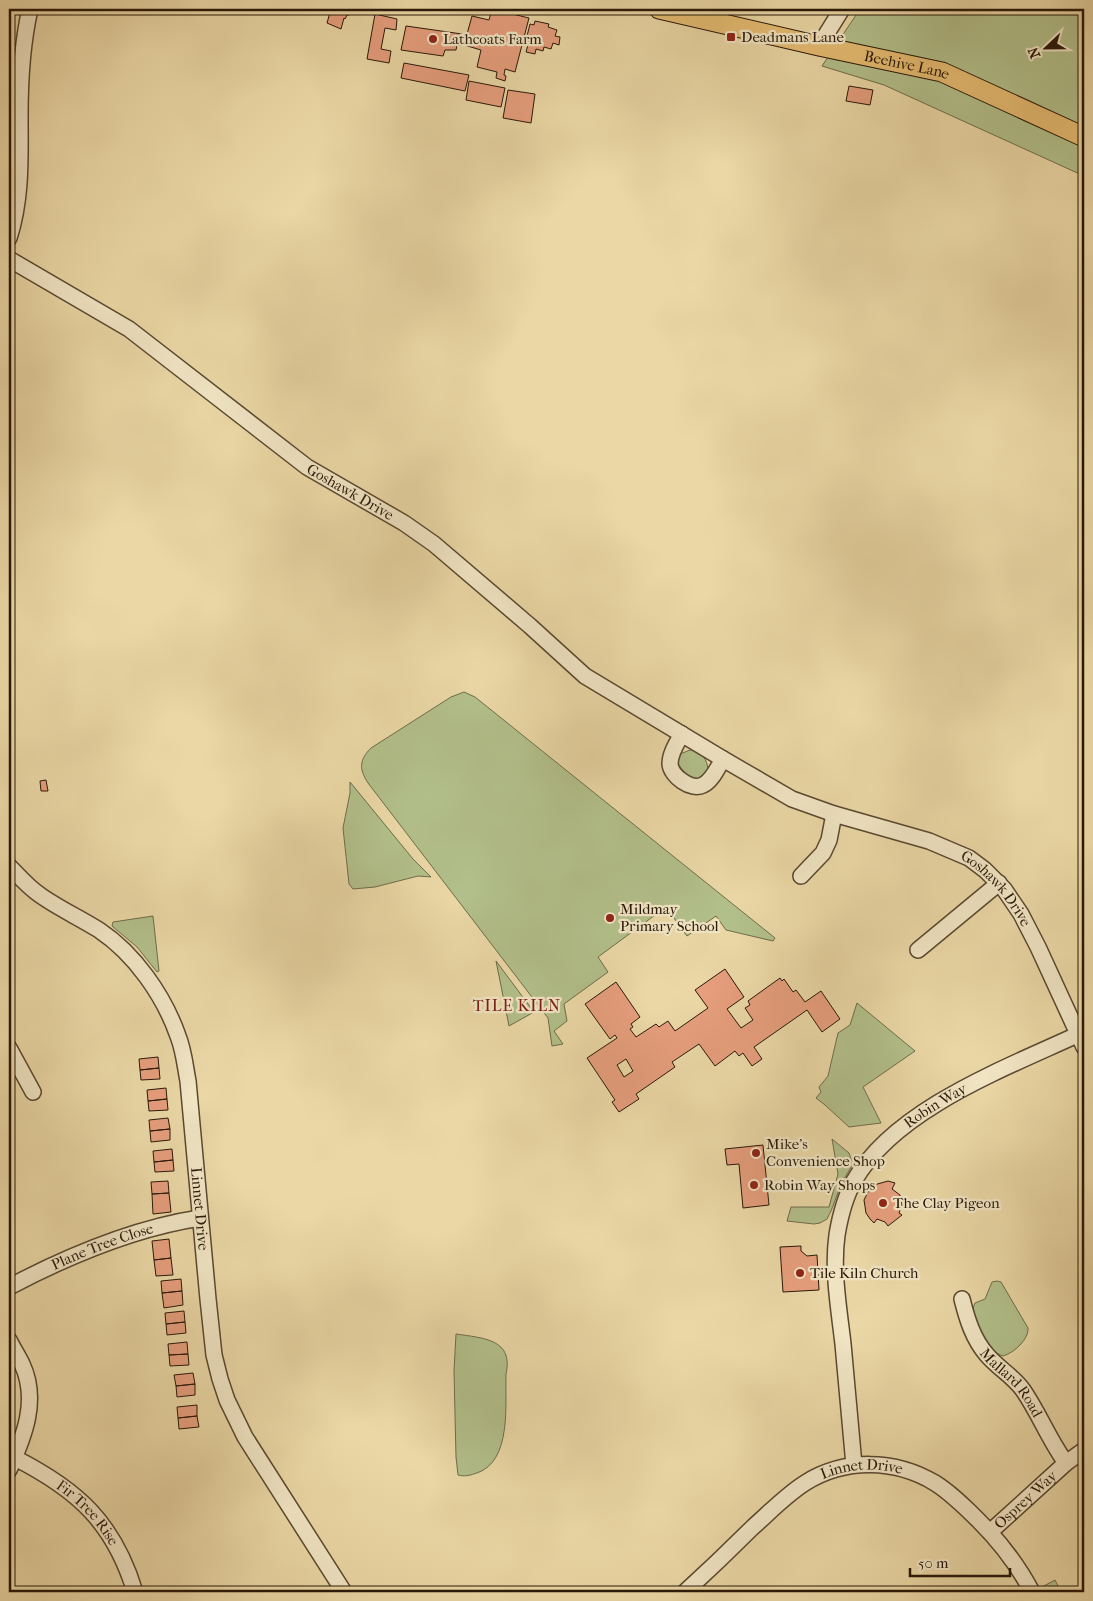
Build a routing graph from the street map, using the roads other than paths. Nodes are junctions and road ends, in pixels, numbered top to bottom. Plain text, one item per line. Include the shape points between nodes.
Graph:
1 (30, 9) edge
2 (659, 9) edge
3 (842, 9) edge
4 (819, 46) junction
5 (1084, 137) edge
6 (9, 238) edge
7 (9, 259) edge
8 (682, 734) junction
9 (722, 760) junction
10 (834, 814) junction
11 (9, 866) edge
12 (801, 876) dead end
13 (999, 883) junction
14 (918, 950) dead end
15 (1082, 1041) edge
16 (9, 1048) edge
17 (33, 1092) dead end
18 (200, 1218) junction
19 (9, 1287) edge
20 (962, 1299) dead end
21 (9, 1340) edge
22 (1084, 1450) edge
23 (1066, 1463) junction
24 (12, 1464) edge
25 (854, 1465) junction
26 (990, 1532) junction
27 (135, 1592) edge
28 (344, 1592) edge
29 (685, 1592) edge
30 (1032, 1592) edge

1 - 6 street via 22,59 19,191
2 - 4 main road, Beehive Lane
3 - 4 street
4 - 5 main road, Beehive Lane via 942,72
7 - 8 street, Goshawk Drive via 129,329 307,467 412,528 462,567 585,676
8 - 9 street, Goshawk Drive
8 - 9 street via 672,751 670,765 685,783 704,785
9 - 10 street, Goshawk Drive via 792,799
10 - 12 street via 823,853
10 - 13 street, Goshawk Drive via 948,848 969,858
11 - 18 street, Linnet Drive via 39,894 112,940 141,971 163,1002 184,1054
13 - 14 street
13 - 15 street, Goshawk Drive via 1021,914
15 - 25 street, Robin Way via 983,1079 937,1104 886,1142 854,1181 843,1207 836,1260
16 - 17 street
18 - 19 street, Plane Tree Close via 159,1226 88,1250
18 - 28 street, Linnet Drive via 214,1355 227,1400 245,1437
20 - 23 street, Mallard Road via 968,1321 987,1355 1023,1391
21 - 24 street via 23,1365 30,1400 28,1420
22 - 23 street, Osprey Way
23 - 26 street, Osprey Way
24 - 27 street, Fir Tree Rise via 55,1480 93,1512 121,1555
25 - 26 street, Linnet Drive via 892,1466 935,1483
25 - 29 street, Linnet Drive via 821,1475 792,1493
26 - 30 street, Linnet Drive

